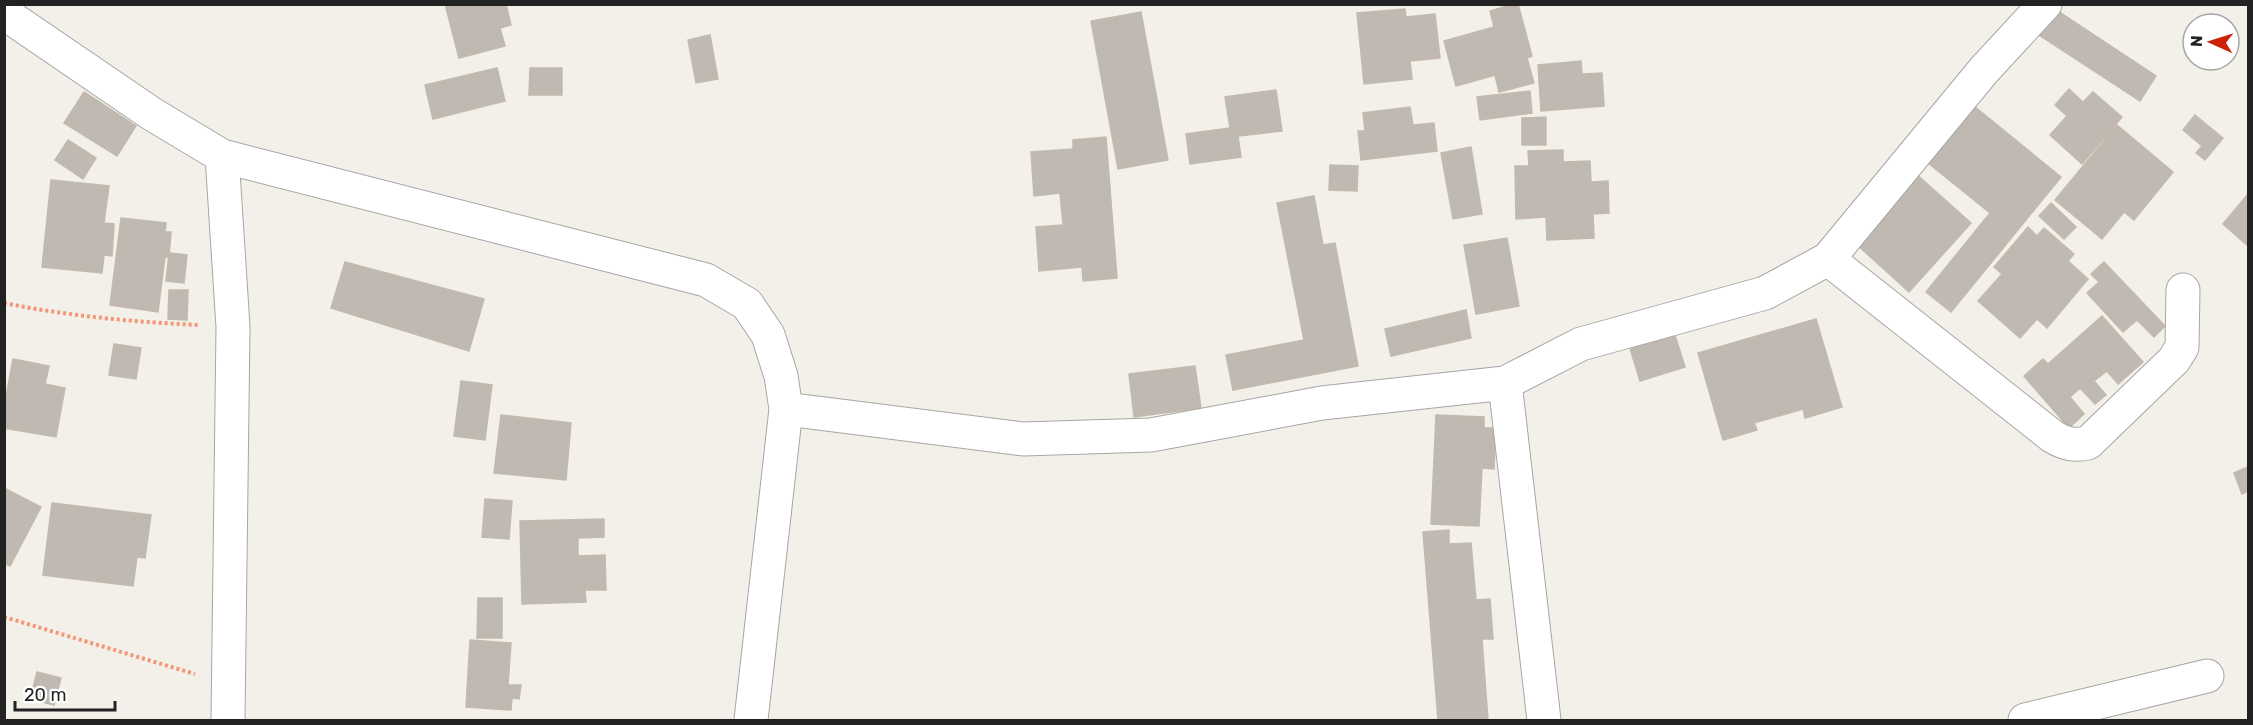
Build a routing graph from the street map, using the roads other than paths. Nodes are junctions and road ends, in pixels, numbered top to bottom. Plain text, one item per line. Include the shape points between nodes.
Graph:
1 (2045, 4) edge
2 (4, 13) edge
3 (222, 156) junction
4 (1828, 260) junction
5 (2183, 290) dead end
6 (1505, 383) junction
7 (786, 410) junction
8 (2207, 676) dead end
9 (228, 720) edge
10 (751, 720) edge
11 (1544, 720) edge
12 (2025, 720) edge

1 - 4 street via 1984,70
2 - 3 street via 152,114
3 - 7 street via 706,279 747,304 768,335 781,376
3 - 9 street via 232,327
4 - 5 street via 2065,444 2088,442 2174,360 2182,347
4 - 6 street via 1765,292 1581,344
6 - 7 street via 1322,404 1139,435 1023,439
6 - 11 street
7 - 10 street
8 - 12 street

